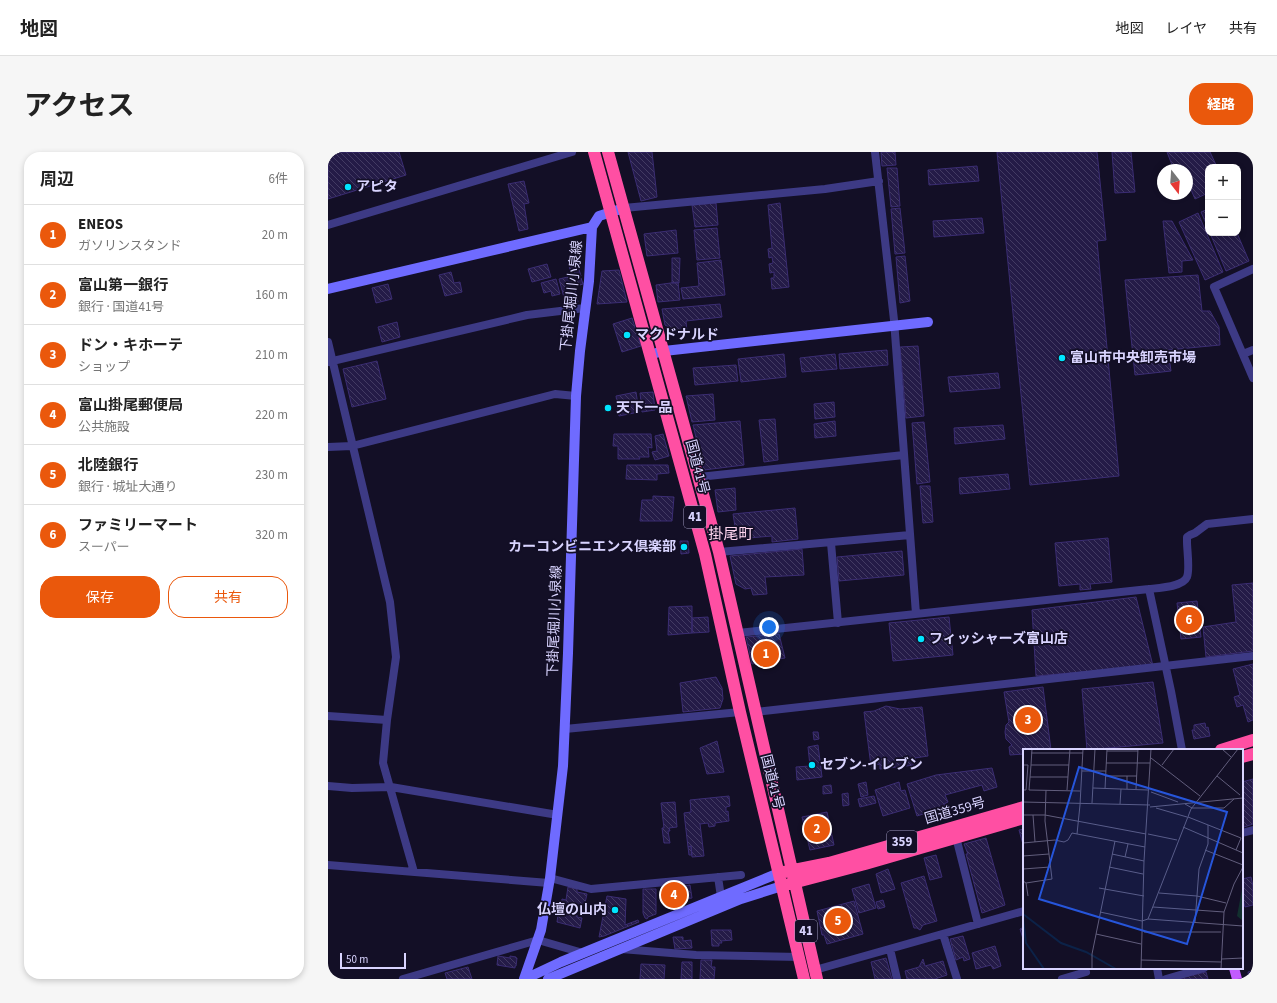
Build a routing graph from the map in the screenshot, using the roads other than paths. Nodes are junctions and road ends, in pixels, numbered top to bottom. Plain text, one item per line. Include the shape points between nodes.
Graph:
1 (572, 152) edge
2 (594, 152) edge
3 (608, 152) edge
4 (875, 152) edge
5 (879, 182) junction
6 (624, 208) junction
7 (612, 212) junction
8 (328, 225) edge
9 (592, 227) junction
10 (1253, 269) edge
11 (328, 289) edge
12 (585, 308) junction
13 (928, 322) dead end
14 (894, 325) junction
15 (328, 342) edge
16 (1253, 350) edge
17 (664, 351) junction
18 (1243, 354) junction
19 (651, 355) junction
20 (330, 361) edge
21 (1253, 378) edge
22 (576, 396) junction
23 (352, 446) junction
24 (328, 447) edge
25 (904, 455) junction
26 (699, 476) junction
27 (1253, 518) edge
28 (910, 535) junction
29 (831, 542) junction
30 (719, 552) junction
31 (1149, 589) junction
32 (916, 614) junction
33 (838, 623) junction
34 (738, 634) junction
35 (1253, 656) edge
36 (1165, 666) junction
37 (740, 712) junction
38 (755, 712) junction
39 (328, 716) edge
40 (387, 720) junction
41 (565, 729) junction
42 (1253, 740) edge
43 (1182, 749) edge
44 (1224, 749) edge
45 (1253, 754) edge
46 (1243, 757) edge
47 (328, 786) edge
48 (391, 787) junction
49 (1023, 807) edge
50 (558, 815) junction
51 (1023, 818) edge
52 (1253, 830) edge
53 (1243, 833) edge
54 (956, 837) junction
55 (328, 865) edge
56 (792, 870) junction
57 (414, 872) junction
58 (779, 873) junction
59 (741, 874) dead end
60 (718, 877) junction
61 (549, 880) junction
62 (796, 882) junction
63 (782, 886) junction
64 (721, 896) junction
65 (1023, 911) edge
66 (978, 924) junction
67 (943, 934) junction
68 (538, 940) junction
69 (620, 949) junction
70 (890, 949) junction
71 (583, 953) junction
72 (800, 957) junction
73 (1157, 969) edge
74 (1201, 969) edge
75 (1234, 969) edge
76 (1086, 973) edge
77 (816, 975) edge
78 (403, 979) edge
79 (524, 979) edge
80 (548, 979) edge
81 (804, 979) edge
82 (897, 979) edge
83 (957, 979) edge
84 (1062, 979) edge
85 (1159, 979) edge
86 (1166, 979) edge
87 (1237, 979) edge

1 - 8 street
2 - 7 highway, 国道41号 / 41
3 - 6 highway, 国道41号 / 41
4 - 5 street
5 - 6 street
5 - 14 street
6 - 7 street, 下掛尾堀川小泉線
6 - 17 highway, 国道41号 / 41
7 - 9 street, 下掛尾堀川小泉線 via 600,216
7 - 19 highway, 国道41号 / 41
9 - 11 street
9 - 12 street, 下掛尾堀川小泉線 via 592,251
10 - 18 street via 1214,287
12 - 20 street via 527,315
12 - 22 street, 下掛尾堀川小泉線
13 - 14 street
14 - 17 street
14 - 25 street
15 - 20 street
16 - 18 street
17 - 19 street
17 - 26 highway, 国道41号 / 41
18 - 21 street
19 - 37 highway, 国道41号 / 41 via 705,554
20 - 23 street
22 - 23 street via 555,394
22 - 41 street, 下掛尾堀川小泉線
23 - 24 street
23 - 40 street via 394,627 396,658
25 - 26 street
25 - 28 street
26 - 30 highway, 国道41号 / 41
27 - 31 street via 1207,524 1187,537 1187,578 1178,584
28 - 29 street
28 - 32 street
29 - 30 street
29 - 33 street
30 - 34 highway, 国道41号 / 41
31 - 32 street
31 - 36 street
32 - 33 street
33 - 34 street
34 - 38 highway, 国道41号 / 41
35 - 36 street
36 - 38 street
36 - 43 street
37 - 41 street
37 - 58 highway, 国道41号 / 41
38 - 56 highway, 国道41号 / 41
39 - 40 street
40 - 48 street via 383,763
41 - 50 street, 下掛尾堀川小泉線
42 - 44 highway
45 - 46 highway
47 - 48 street
48 - 50 street
48 - 57 street
49 - 56 highway, 国道359号 / 359 via 829,863
50 - 61 street, 下掛尾堀川小泉線
51 - 54 highway, 国道359号 / 359
52 - 53 street
54 - 62 highway, 国道359号 / 359
54 - 66 street
55 - 57 street
56 - 58 highway, 国道359号 / 359
56 - 62 highway, 国道41号 / 41
57 - 61 street
58 - 63 highway, 国道41号 / 41
58 - 64 street
59 - 60 street
60 - 61 street via 591,889
60 - 64 street
61 - 68 street, 下掛尾堀川小泉線
62 - 63 highway, 国道359号 / 359
62 - 77 highway, 41
63 - 69 street via 741,899
63 - 72 highway, 41
64 - 71 street
65 - 66 street
66 - 67 street
67 - 70 street
67 - 83 street
68 - 71 street
68 - 78 street
68 - 79 street, 下掛尾堀川小泉線
69 - 72 street via 696,955
69 - 80 street
70 - 77 street
70 - 82 street
71 - 79 street
72 - 81 highway, 41
73 - 85 street
74 - 86 street
75 - 87 main road
76 - 84 street

